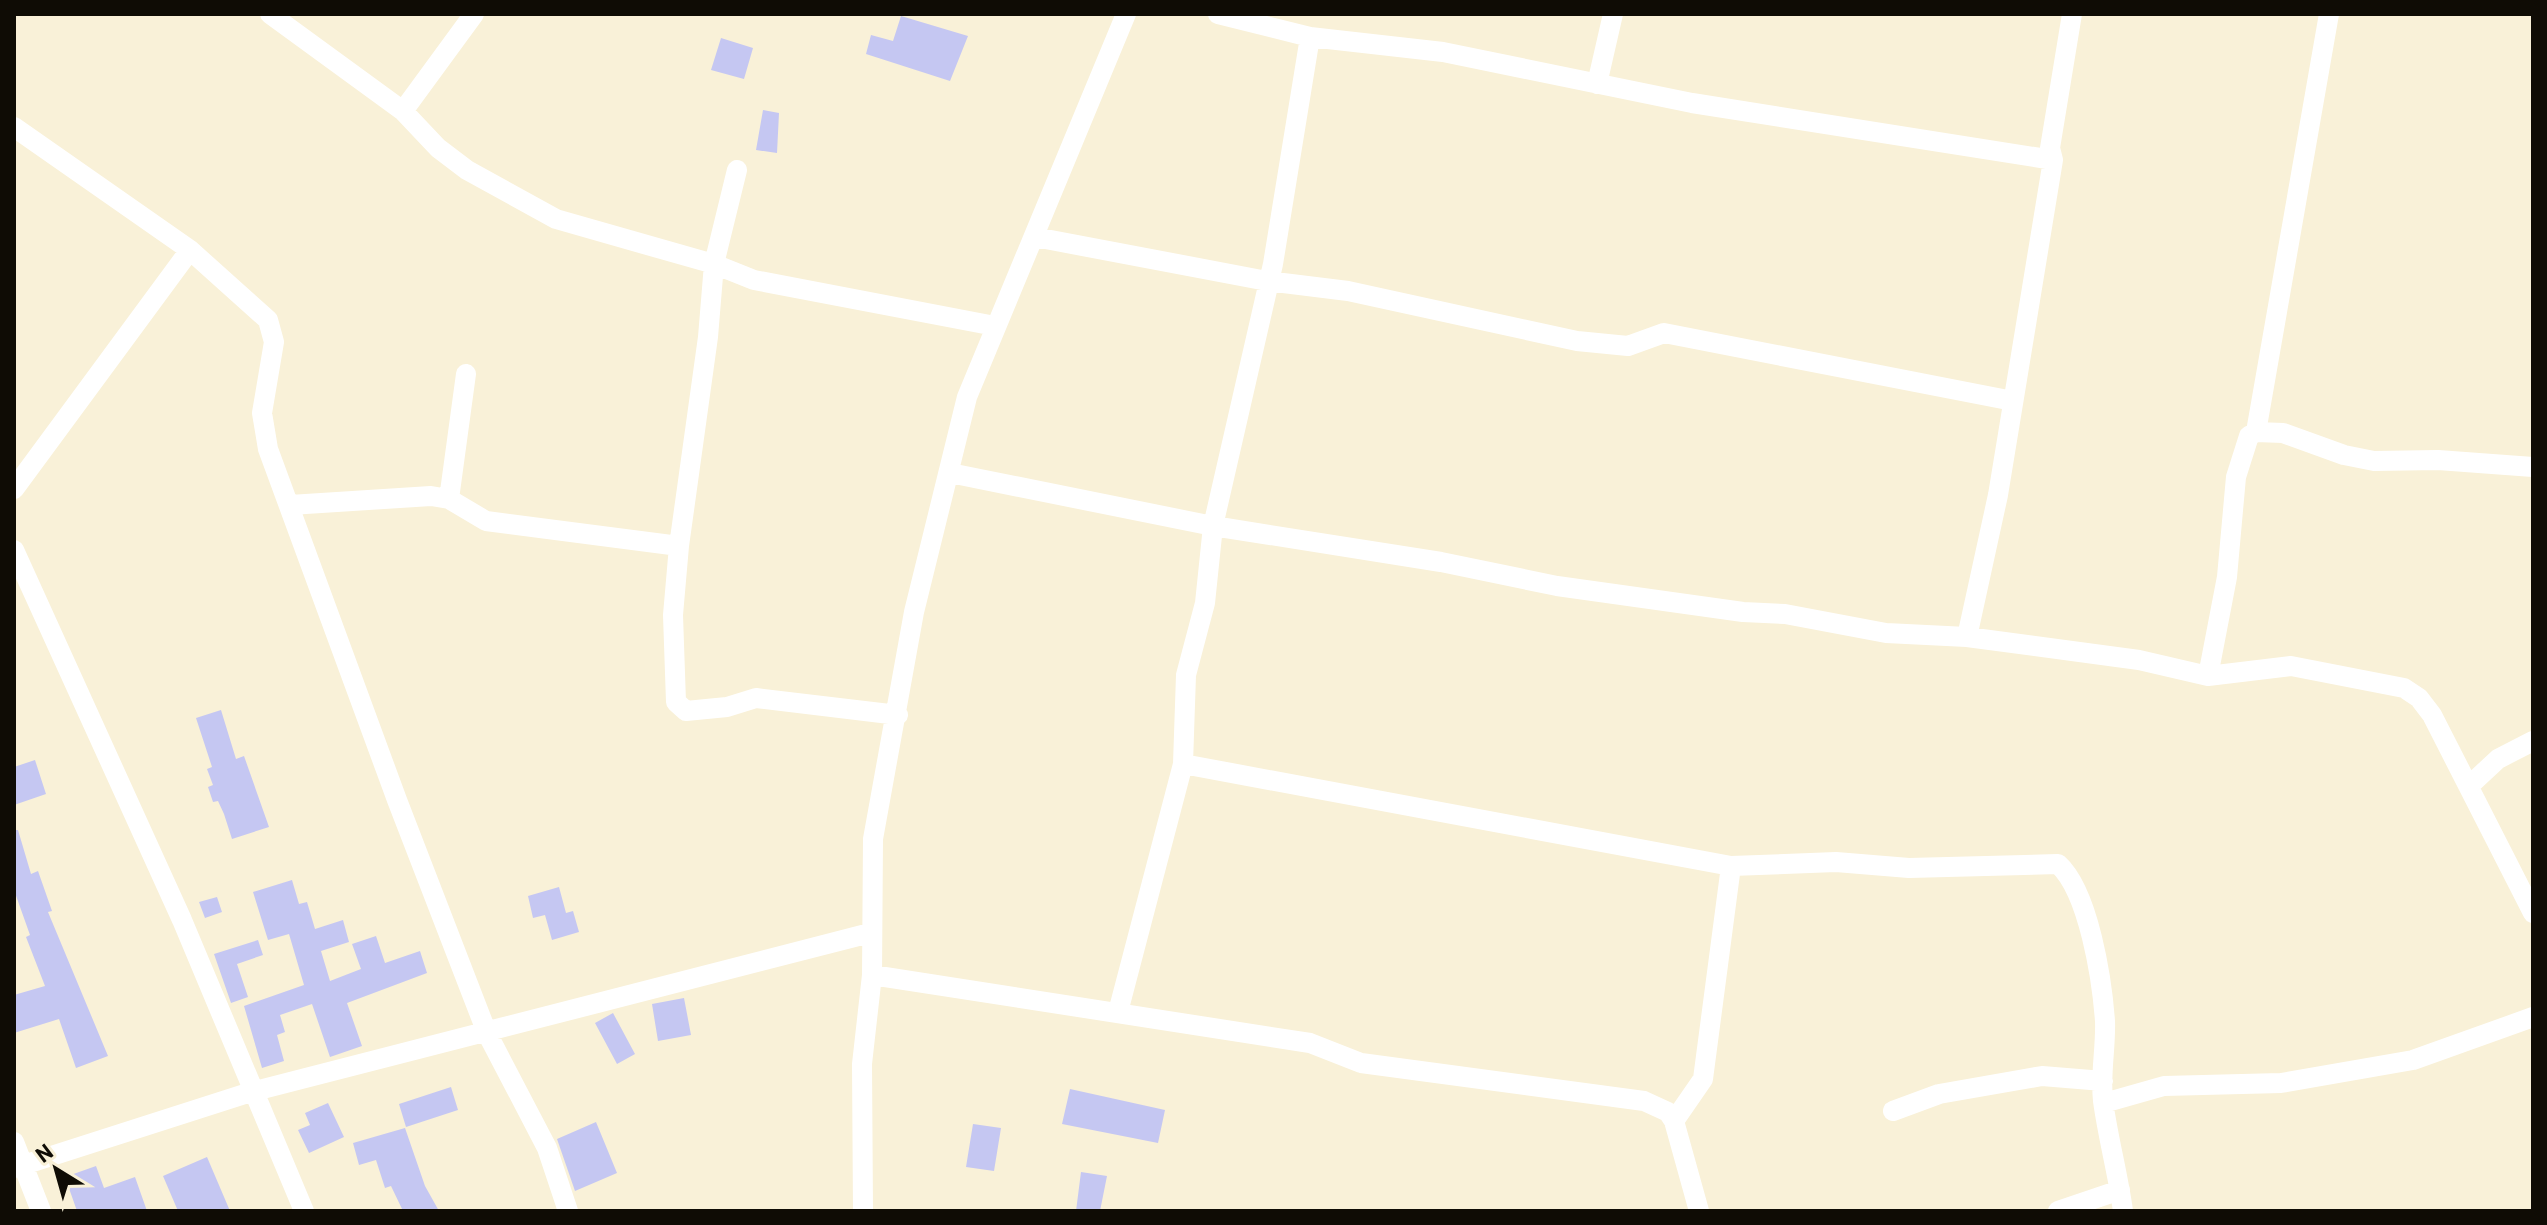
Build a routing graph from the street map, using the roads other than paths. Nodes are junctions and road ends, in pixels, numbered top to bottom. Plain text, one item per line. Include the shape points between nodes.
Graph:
1 (270, 14) edge
2 (474, 14) edge
3 (1126, 14) edge
4 (1218, 14) edge
5 (1613, 14) edge
6 (2072, 14) edge
7 (2329, 14) edge
8 (1310, 37) junction
9 (1597, 84) junction
10 (403, 111) junction
11 (14, 127) edge
12 (2053, 160) junction
13 (737, 170) dead end
14 (1035, 237) junction
15 (190, 250) junction
16 (714, 264) junction
17 (1267, 281) junction
18 (995, 326) junction
19 (466, 374) dead end
20 (2013, 401) junction
21 (2256, 432) junction
22 (2533, 467) edge
23 (950, 473) junction
24 (14, 489) edge
25 (449, 499) junction
26 (290, 505) junction
27 (1213, 526) junction
28 (679, 546) junction
29 (14, 550) edge
30 (1967, 637) junction
31 (2208, 676) junction
32 (898, 715) junction
33 (2533, 741) edge
34 (1183, 764) junction
35 (2469, 786) junction
36 (1731, 866) junction
37 (2533, 913) edge
38 (870, 933) junction
39 (872, 975) junction
40 (1118, 1012) junction
41 (2533, 1017) edge
42 (487, 1033) junction
43 (2103, 1081) junction
44 (251, 1092) junction
45 (2104, 1103) junction
46 (1893, 1111) dead end
47 (1674, 1121) junction
48 (14, 1142) edge
49 (18, 1167) edge
50 (2122, 1201) edge
51 (41, 1211) edge
52 (304, 1211) edge
53 (568, 1211) edge
54 (863, 1211) edge
55 (1699, 1211) edge
56 (2058, 1211) edge

1 - 10 street
2 - 10 street
3 - 14 street
4 - 8 street
5 - 9 street
6 - 12 street via 2050,148
7 - 21 street
8 - 9 street via 1443,52
8 - 17 street
9 - 12 street
10 - 16 street via 438,148 528,206 580,228
11 - 15 street
12 - 20 street
13 - 16 street
14 - 17 street
14 - 18 street
15 - 24 street
15 - 26 street via 268,320 273,331 263,431
16 - 18 street via 754,280
16 - 28 street
17 - 20 street via 1348,291 1577,341 1628,346 1664,333
17 - 27 street
18 - 23 street via 967,397
19 - 25 street
20 - 30 street
21 - 22 street via 2283,433 2374,461
21 - 31 street via 2249,436 2236,477 2227,577
23 - 27 street
23 - 32 street via 914,612
25 - 26 street
25 - 28 street via 486,521
26 - 42 street
27 - 30 street via 1557,586 1785,614 1886,633
27 - 34 street via 1205,603 1186,675
28 - 32 street via 673,615 676,702 686,711 756,698
29 - 44 street via 182,920
30 - 31 street via 2139,660
31 - 35 street via 2291,666 2404,688 2432,715
32 - 38 street via 873,839
33 - 35 street via 2498,759
34 - 36 street
34 - 40 street
35 - 37 street
36 - 43 street via 2058,864 2069,875 2097,970 2105,1025
36 - 47 street via 1703,1079
38 - 39 street
38 - 42 street
39 - 40 street
39 - 54 street via 862,1064
40 - 47 street via 1310,1043 1361,1063 1644,1101 1668,1112
41 - 45 street via 2413,1060 2281,1083 2164,1086
42 - 44 street
42 - 53 street via 547,1148
43 - 45 street
43 - 46 street via 2042,1076 1931,1096
44 - 49 street
44 - 52 street
45 - 50 street
47 - 55 street
48 - 49 street
49 - 51 street
50 - 56 street

